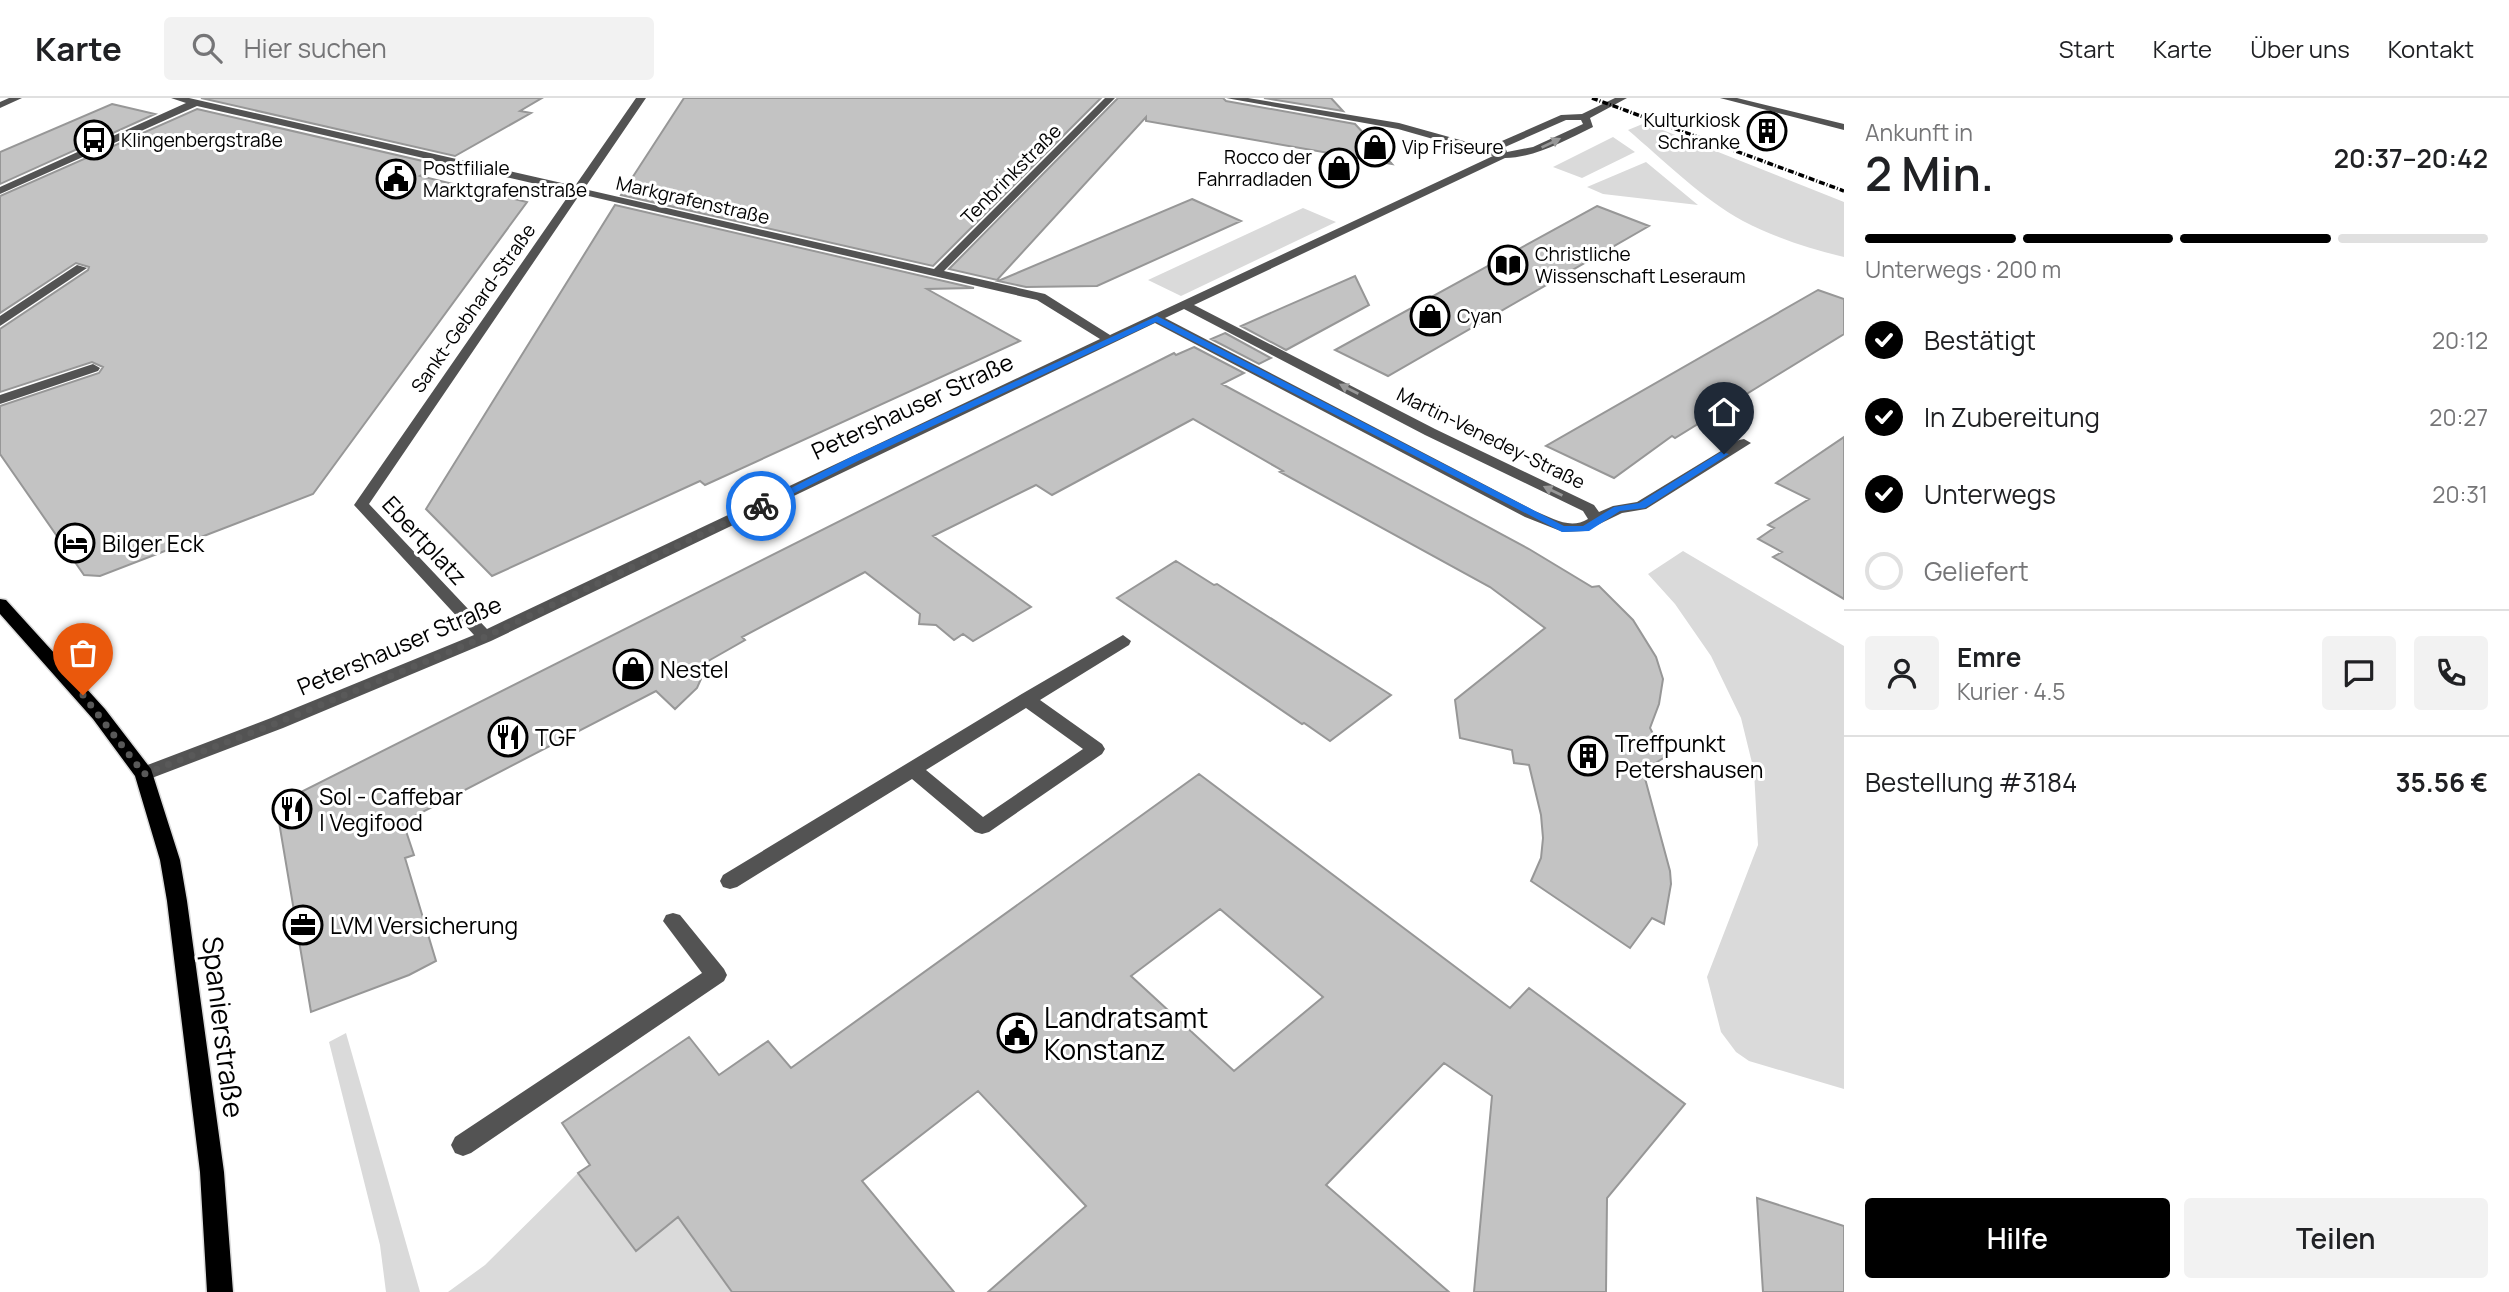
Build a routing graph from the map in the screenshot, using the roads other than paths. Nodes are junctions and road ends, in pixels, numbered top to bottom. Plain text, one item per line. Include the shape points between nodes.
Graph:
1 (17, 98) edge
2 (176, 98) edge
3 (641, 98) edge
4 (1110, 98) edge
5 (1231, 98) edge
6 (1622, 98) edge
7 (1725, 98) edge
8 (195, 103) junction
9 (0, 105) edge
10 (1584, 117) junction
11 (1844, 127) edge
12 (1503, 155) junction
13 (577, 190) junction
14 (0, 191) edge
15 (81, 268) dead end
16 (936, 274) junction
17 (1185, 305) junction
18 (1157, 319) junction
19 (0, 322) edge
20 (1111, 341) junction
21 (93, 368) dead end
22 (0, 400) edge
23 (1744, 443) dead end
24 (360, 505) joint
25 (1596, 520) junction
26 (0, 604) edge
27 (485, 637) junction
28 (1123, 641) dead end
29 (1026, 699) junction
30 (912, 769) junction
31 (144, 774) junction
32 (730, 881) dead end
33 (673, 921) dead end
34 (463, 1145) dead end
35 (220, 1292) edge

1 - 9 street
2 - 8 street, Markgrafenstraße
3 - 13 street, Sankt-Gebhard-Straße
4 - 16 street, Tenbrinkstraße
5 - 12 street via 1399,126
6 - 10 street, Petershauser Straße
7 - 11 street
8 - 13 street, Markgrafenstraße
8 - 14 street
10 - 12 street, Petershauser Straße via 1563,117 1499,146
12 -> 10 street, Petershauser Straße via 1532,152 1589,125
12 - 17 street, Petershauser Straße
13 - 16 street, Markgrafenstraße
13 - 24 street, Sankt-Gebhard-Straße
15 - 19 street
16 - 20 street, Markgrafenstraße via 1041,297
17 - 18 street, Petershauser Straße
25 -> 17 street, Martin-Venedey-Straße via 1590,508 1430,432
18 - 20 street, Petershauser Straße
18 - 25 street, Martin-Venedey-Straße via 1562,529 1585,529
20 - 27 street, Petershauser Straße
21 - 22 street
23 - 25 street via 1641,506 1618,509
24 - 27 street, Ebertplatz
26 - 31 main road via 99,714
27 - 31 street, Petershauser Straße
28 - 29 street
29 - 30 street
29 - 30 street via 1096,749 982,827
30 - 32 street
31 - 35 main road, Spanierstraße via 170,860 183,941 212,1172
33 - 34 street via 716,975

